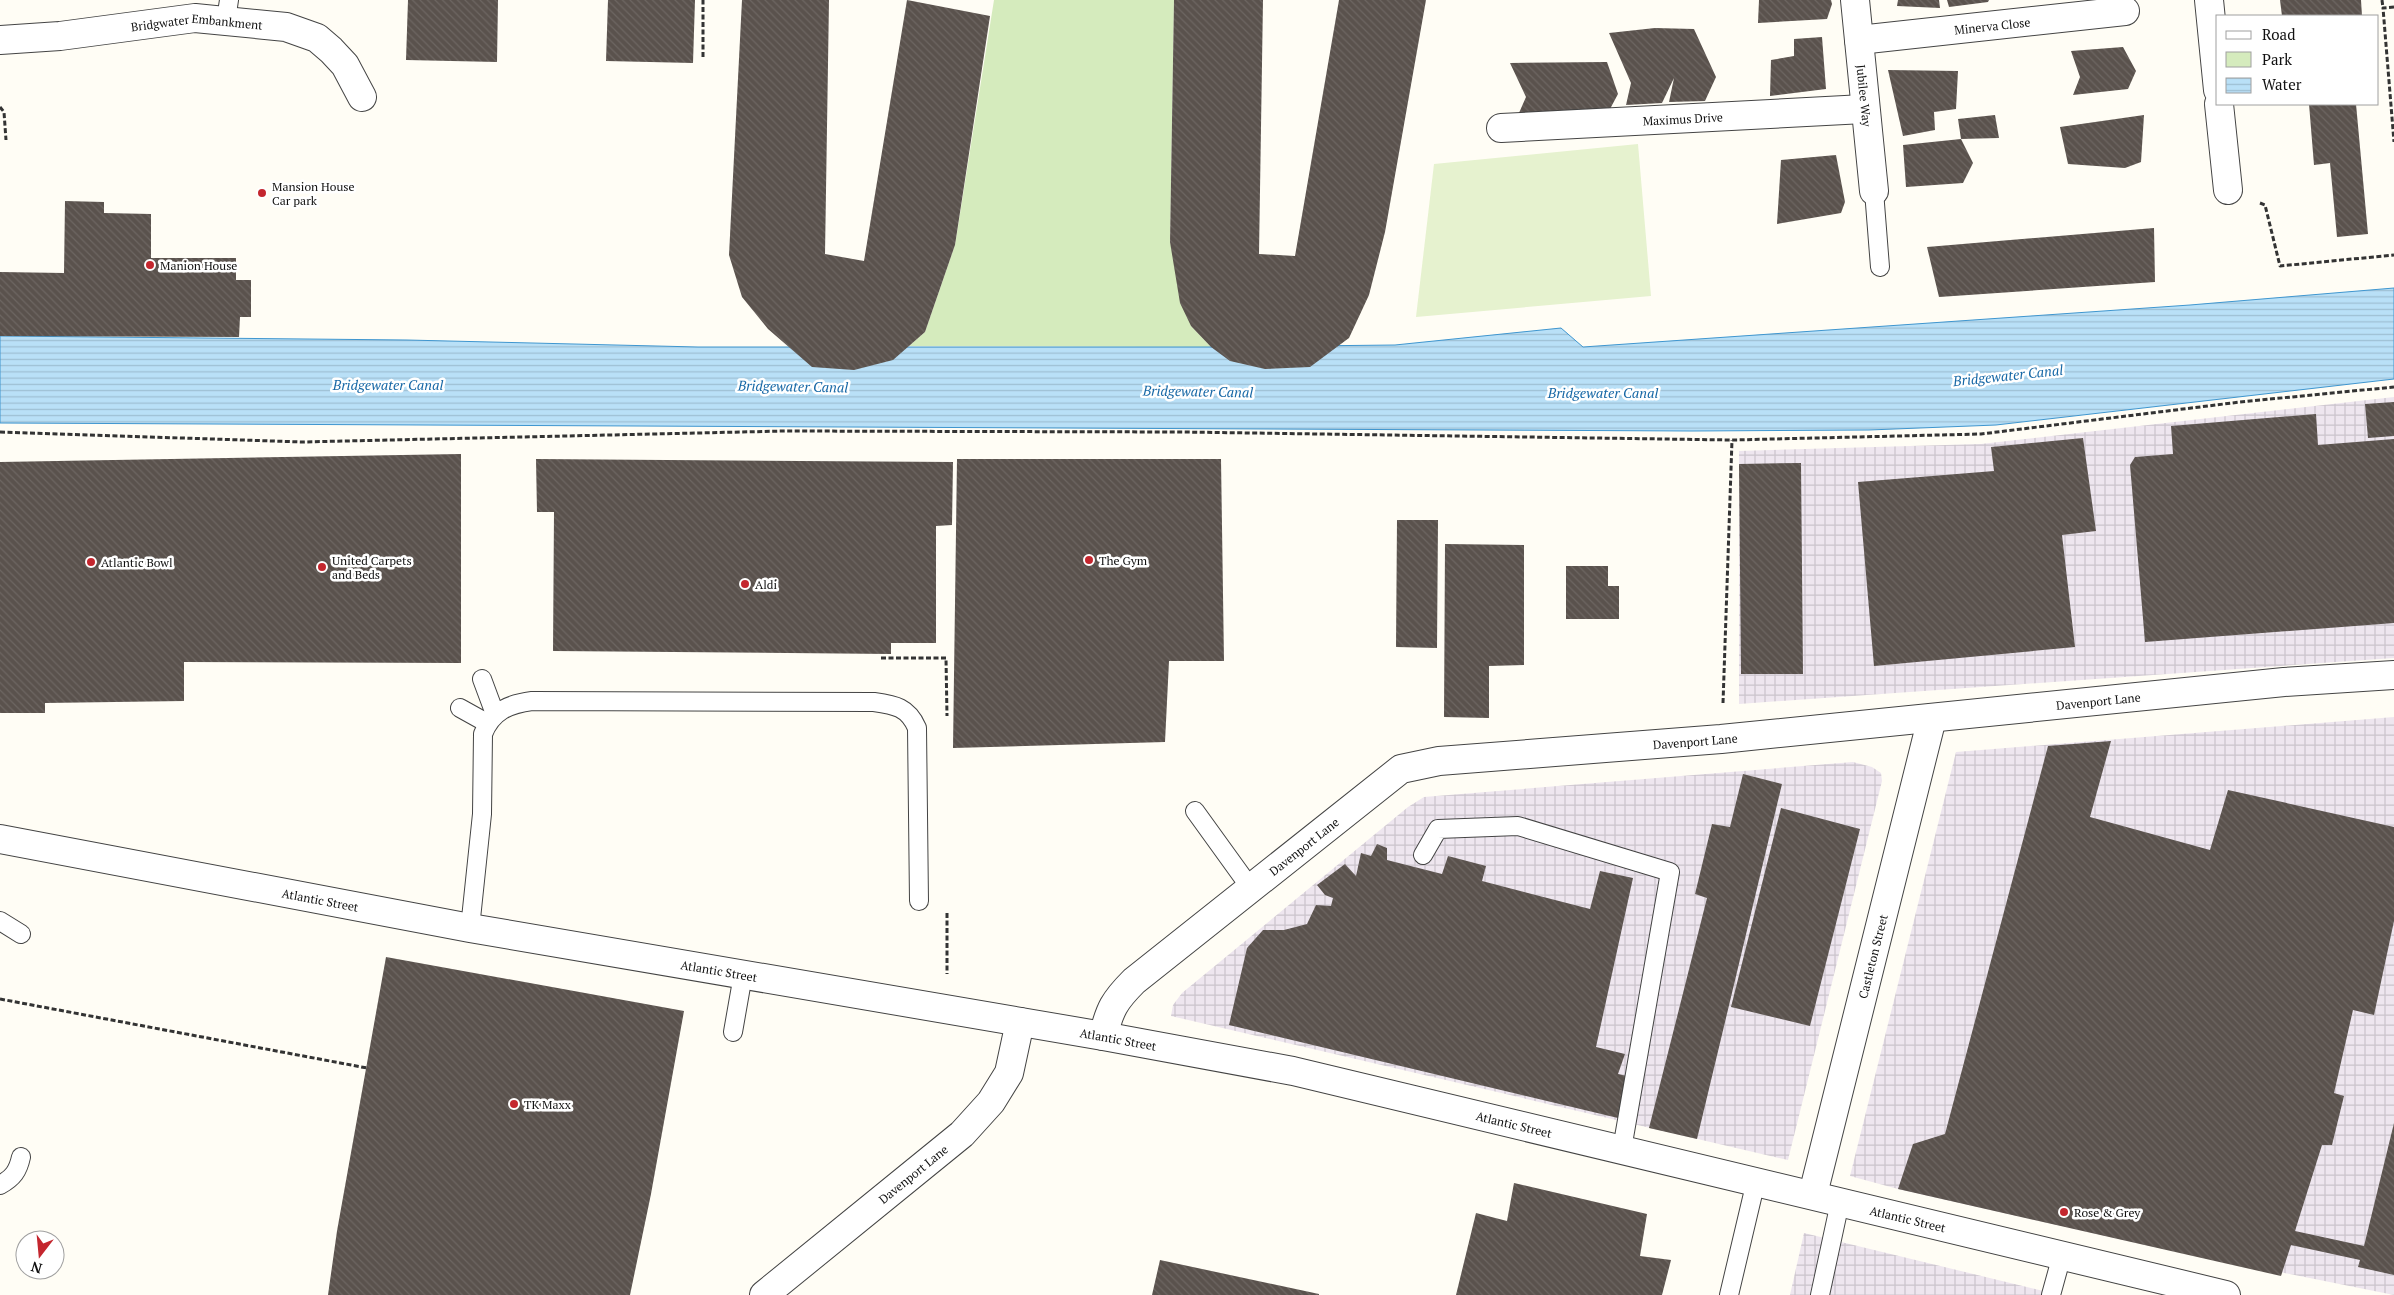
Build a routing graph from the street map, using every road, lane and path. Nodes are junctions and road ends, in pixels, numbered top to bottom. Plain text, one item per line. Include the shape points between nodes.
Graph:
1 (703, 0) edge
2 (1855, 0) edge
3 (2209, 0) edge
4 (2382, 0) edge
5 (2394, 7) edge
6 (2383, 8) junction
7 (227, 10) edge
8 (2125, 11) dead end
9 (0, 40) edge
10 (1859, 40) junction
11 (703, 57) dead end
12 (2216, 70) edge
13 (362, 97) dead end
14 (2219, 105) edge
15 (0, 107) edge
16 (1864, 109) junction
17 (1501, 128) dead end
18 (6, 140) dead end
19 (2394, 142) edge
20 (2228, 190) joint
21 (1874, 191) joint
22 (2394, 255) edge
23 (1880, 267) dead end
24 (2394, 387) edge
25 (0, 432) edge
26 (1732, 440) junction
27 (2394, 676) edge
28 (482, 679) dead end
29 (460, 708) dead end
30 (1932, 718) junction
31 (491, 719) junction
32 (1722, 739) junction
33 (1194, 811) dead end
34 (0, 839) edge
35 (1423, 855) dead end
36 (1252, 890) junction
37 (919, 901) dead end
38 (0, 921) edge
39 (470, 928) junction
40 (21, 934) dead end
41 (743, 976) junction
42 (0, 999) edge
43 (1020, 1022) junction
44 (733, 1032) dead end
45 (1103, 1036) junction
46 (367, 1068) dead end
47 (1622, 1149) junction
48 (21, 1157) dead end
49 (1756, 1181) junction
50 (0, 1185) edge
51 (1813, 1194) junction
52 (1840, 1202) junction
53 (2062, 1255) junction
54 (764, 1295) edge
55 (1729, 1295) edge
56 (1820, 1295) edge
57 (2051, 1295) edge
58 (2226, 1295) edge

1 - 11 path
2 - 10 street, Jubilee Way
3 - 12 street
4 - 6 path
5 - 6 path
6 - 19 path
7 - 9 street, Bridgwater Embankment via 195,18 60,36
7 - 13 street, Bridgwater Embankment via 317,38 345,64
8 - 10 street, Minerva Close
10 - 16 street, Jubilee Way
14 - 20 street
15 - 18 path via 4,112
16 - 17 street, Maximus Drive
16 - 21 street, Jubilee Way
20 - 22 path via 2265,205 2280,266
21 - 23 lane
24 - 26 path via 2240,402 1981,434
25 - 26 path via 302,442 785,431 1183,432
26 - 32 path
27 - 30 street, Davenport Lane via 2284,682
28 - 31 lane
29 - 31 lane
30 - 32 street, Davenport Lane
30 - 51 street, Castleton Street
31 - 37 lane via 516,703 532,701 874,702 901,708 912,716 917,728
31 - 39 lane via 482,734 482,814
32 - 36 street, Davenport Lane via 1439,761 1401,769
33 - 36 lane
34 - 39 street, Atlantic Street
35 - 47 lane via 1438,829 1518,826 1670,872
36 - 45 street, Davenport Lane via 1134,981 1117,998
38 - 40 lane
39 - 41 street, Atlantic Street
41 - 43 street, Atlantic Street
41 - 44 lane
42 - 46 path
43 - 45 street, Atlantic Street
43 - 54 street, Davenport Lane via 1009,1073 991,1102 962,1134
45 - 47 street, Atlantic Street via 1293,1071
47 - 49 street, Atlantic Street
48 - 50 lane via 12,1178
49 - 51 street, Atlantic Street
49 - 55 lane
51 - 52 street, Atlantic Street
52 - 53 street, Atlantic Street
52 - 56 lane
53 - 57 lane
53 - 58 street, Atlantic Street

